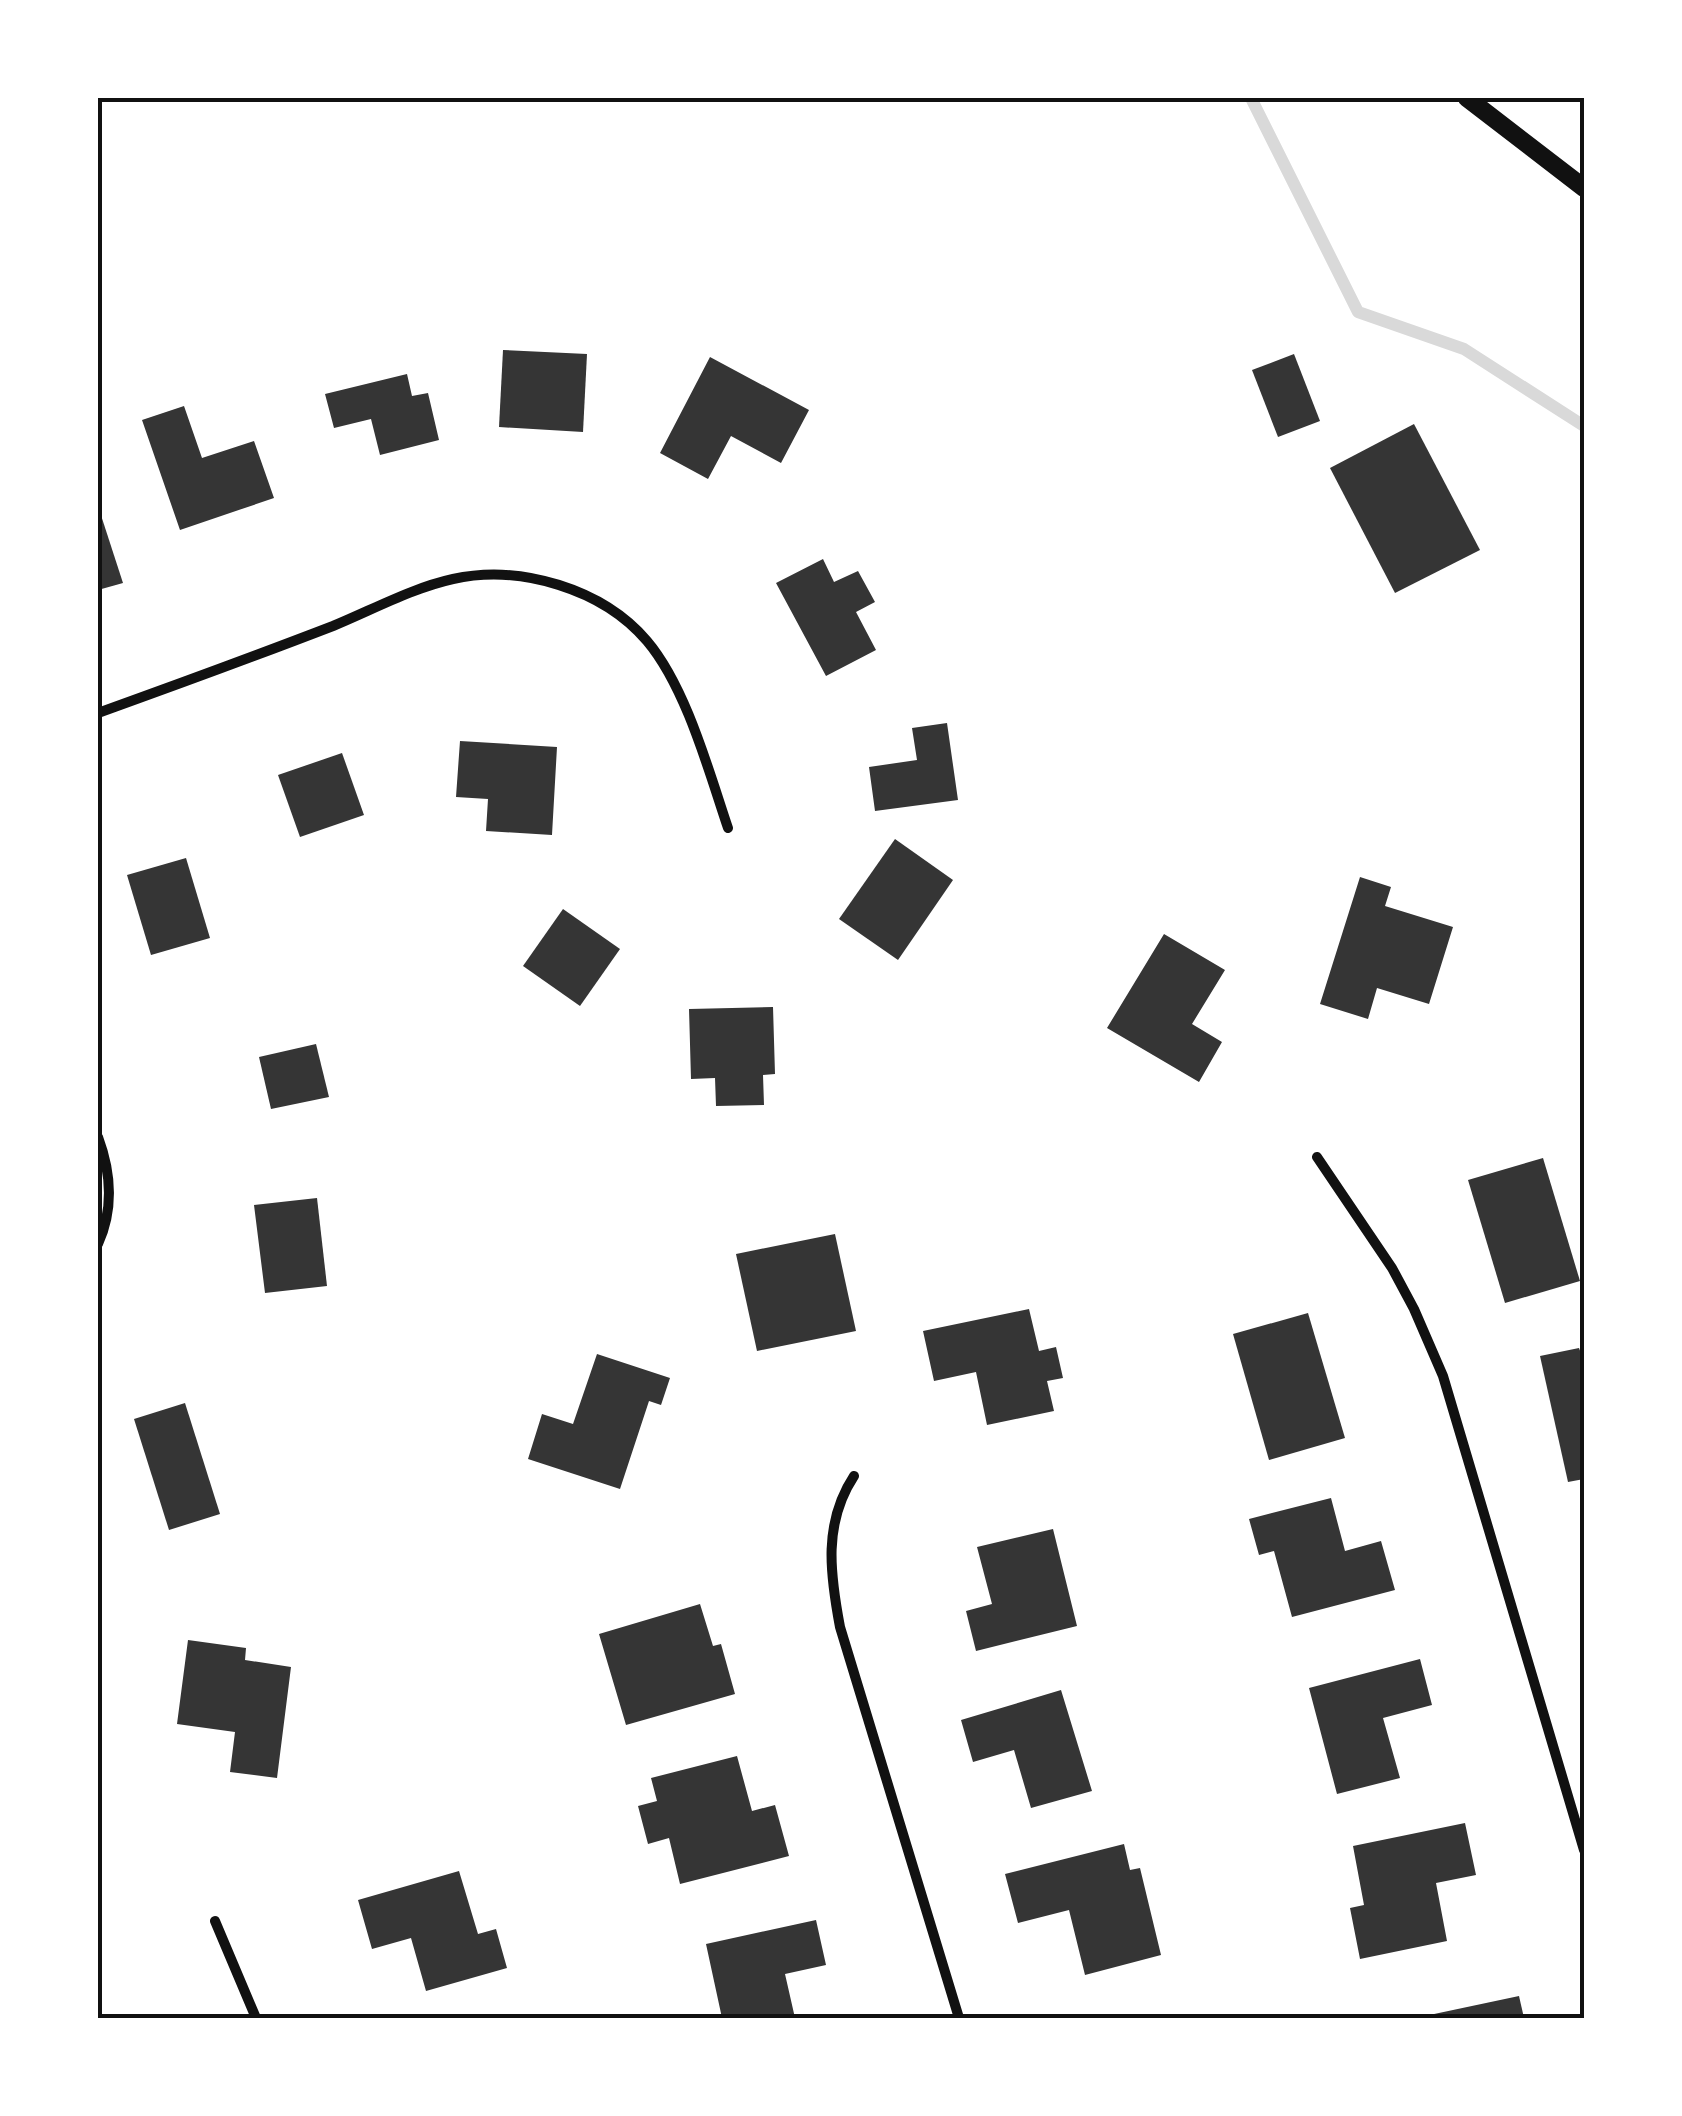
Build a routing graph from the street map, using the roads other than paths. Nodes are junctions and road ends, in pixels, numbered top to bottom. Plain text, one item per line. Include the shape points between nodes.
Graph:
1 (1467, 98) edge
2 (1584, 188) edge
3 (98, 713) edge
4 (728, 828) dead end
5 (98, 1137) edge
6 (1317, 1158) dead end
7 (98, 1244) edge
8 (854, 1476) dead end
9 (1584, 1850) edge
10 (216, 1921) dead end
11 (256, 2018) edge
12 (958, 2018) edge

1 - 2 street
3 - 4 street via 438,584 518,577 584,593 650,644 698,740
5 - 7 street via 110,1183
6 - 9 street via 1392,1268 1442,1376
8 - 12 street via 834,1518 832,1587
10 - 11 street

